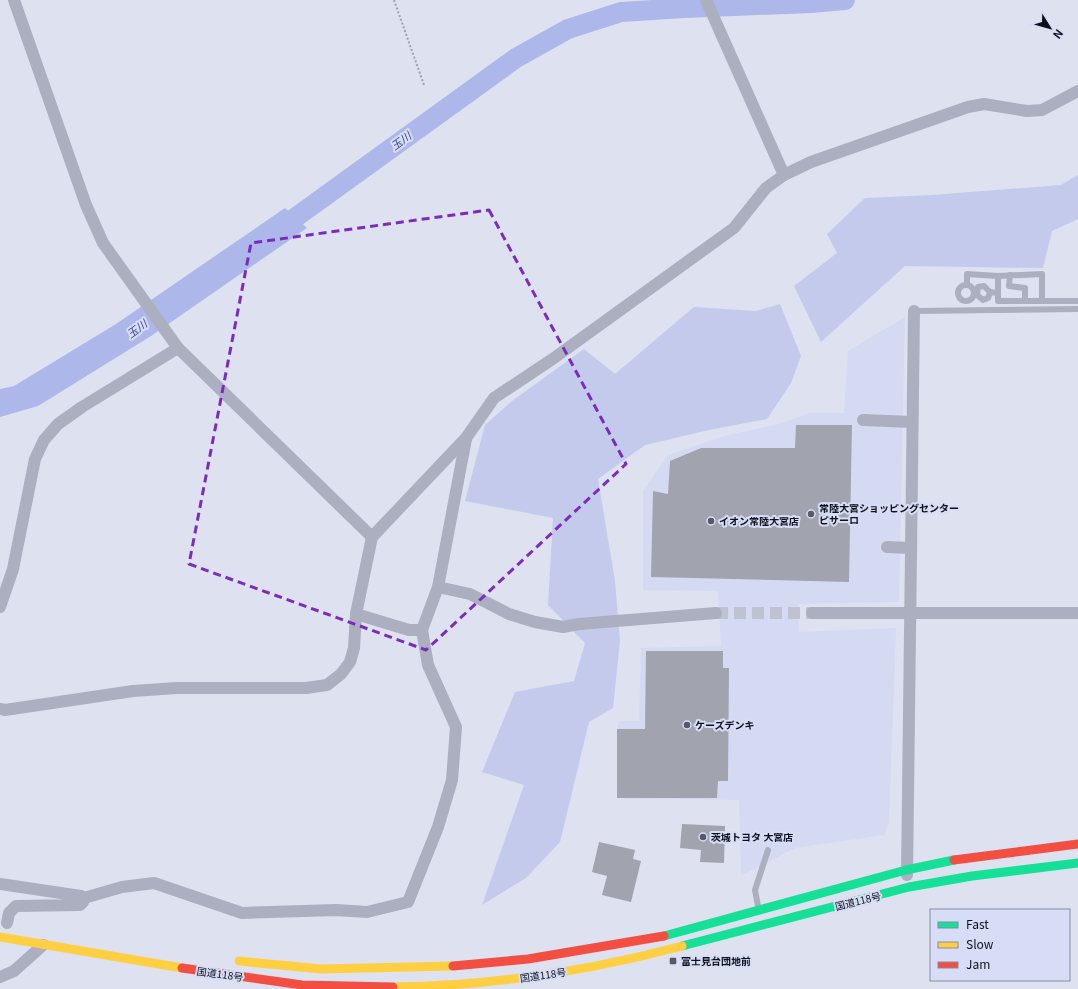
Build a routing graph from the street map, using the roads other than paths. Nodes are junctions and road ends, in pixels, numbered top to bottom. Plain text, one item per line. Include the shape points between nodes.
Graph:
1 (14, 0) edge
2 (706, 0) edge
3 (1078, 91) edge
4 (784, 175) junction
5 (1010, 275) junction
6 (998, 276) junction
7 (967, 285) junction
8 (990, 292) junction
9 (975, 293) junction
10 (998, 293) junction
11 (1025, 301) junction
12 (1042, 301) junction
13 (1078, 301) edge
14 (1078, 309) edge
15 (914, 310) joint
16 (178, 348) junction
17 (863, 420) dead end
18 (912, 422) junction
19 (466, 438) junction
20 (372, 537) junction
21 (887, 547) dead end
22 (910, 548) junction
23 (438, 588) junction
24 (0, 606) edge
25 (716, 613) tunnel mouth
26 (812, 613) tunnel mouth
27 (910, 613) junction
28 (1078, 613) edge
29 (356, 614) junction
30 (422, 630) junction
31 (0, 709) edge
32 (1078, 844) edge
33 (768, 850) dead end
34 (1078, 863) edge
35 (906, 870) junction
36 (0, 884) edge
37 (909, 888) junction
38 (84, 898) junction
39 (758, 909) junction
40 (7, 923) edge
41 (0, 937) edge
42 (43, 945) junction
43 (230, 960) dead end
44 (436, 967) junction
45 (0, 977) edge
46 (437, 988) edge

1 - 16 street via 86,205 103,243
2 - 4 street via 722,41
3 - 4 street via 1042,110 984,104 968,107 811,162
4 - 19 street via 766,188 734,228 554,358 494,398
5 - 6 lane
5 - 11 lane via 1009,286 1025,288
5 - 12 lane via 1042,274
6 - 7 lane via 967,274
6 - 10 lane
7 - 9 lane
7 - 9 lane via 959,289 960,298 970,300
8 - 9 lane via 984,286 978,287
8 - 9 lane via 988,298 983,300
8 - 10 lane
10 - 11 lane via 998,301
11 - 12 lane
12 - 13 lane
14 - 15 lane
15 - 18 street
16 - 20 street
16 - 24 street via 82,407 58,424 44,440 35,459 13,569
17 - 18 street
18 - 22 street
19 - 20 street
19 - 23 street
20 - 29 street
21 - 22 street
22 - 27 street
23 - 25 street via 470,594 509,614 563,627
23 - 30 street
26 - 27 street
27 - 28 street
27 - 35 street
29 - 30 street via 409,630
29 - 31 street via 354,648 350,662 341,674 327,685 306,688 177,688 132,691
30 - 38 street via 428,665 456,727 452,780 438,827 408,902 367,912 336,910 242,913 154,883 122,887
32 - 35 highway, 国道118号 via 969,858
33 - 39 lane via 755,890
34 - 37 highway, 国道118号 via 1022,868
35 - 37 street
35 - 39 highway, 国道118号
36 - 38 street
37 - 46 highway, 国道118号 via 647,956 530,977
38 - 40 street via 80,905 16,906 9,913
39 - 44 highway, 国道118号 via 652,939 528,959
41 - 42 highway, 国道118号
42 - 45 street via 14,972
42 - 46 highway, 国道118号 via 196,970 319,986
43 - 44 highway, 国道118号 via 321,969
44 - 46 street

